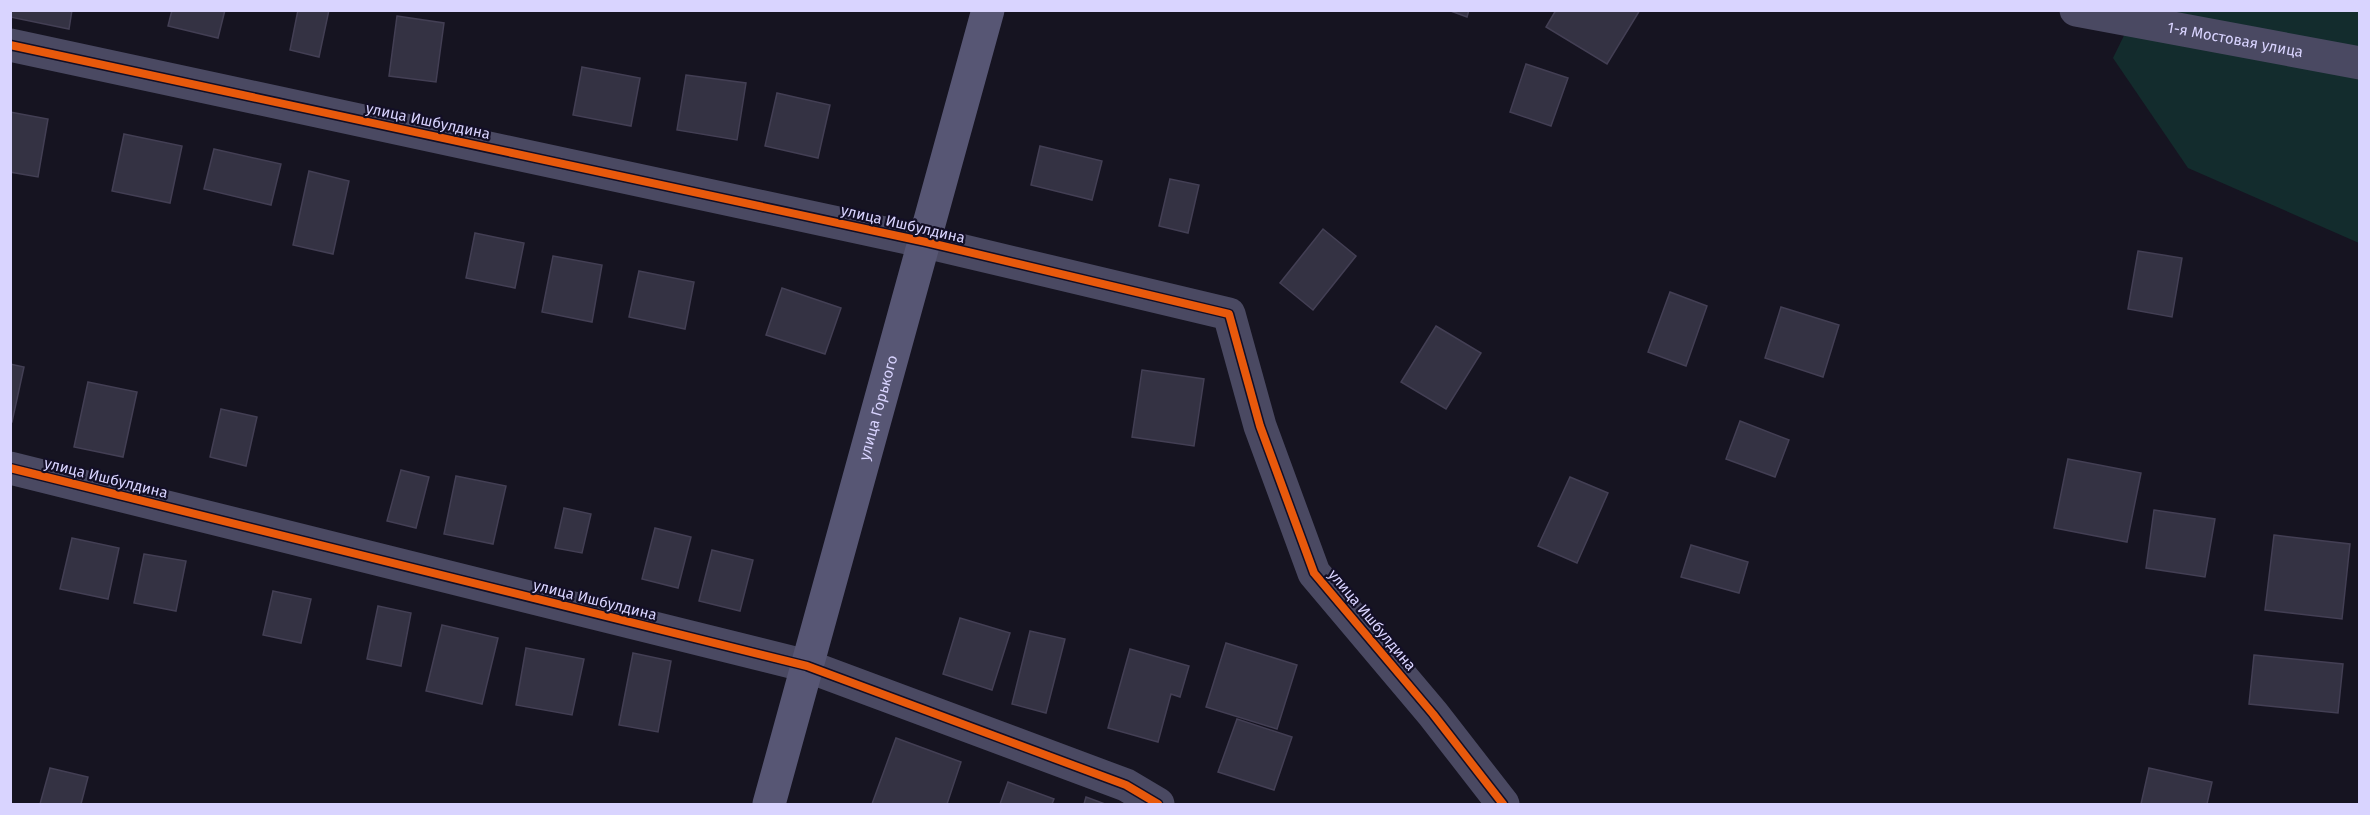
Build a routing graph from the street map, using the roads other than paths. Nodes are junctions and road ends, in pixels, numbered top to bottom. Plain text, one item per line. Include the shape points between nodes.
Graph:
1 (988, 10) edge
2 (2076, 10) edge
3 (10, 45) edge
4 (2360, 63) edge
5 (926, 242) junction
6 (10, 468) edge
7 (807, 666) junction
8 (769, 804) edge
9 (1158, 804) edge
10 (1503, 804) edge

1 - 5 main road, улица Горького
2 - 4 street, 1-я Мостовая улица
3 - 5 street, улица Ишбулдина
5 - 7 main road, улица Горького
5 - 10 street, улица Ишбулдина via 1229,314 1260,426 1314,573
6 - 7 street, улица Ишбулдина
7 - 8 main road, улица Горького
7 - 9 street, улица Ишбулдина via 1126,785

